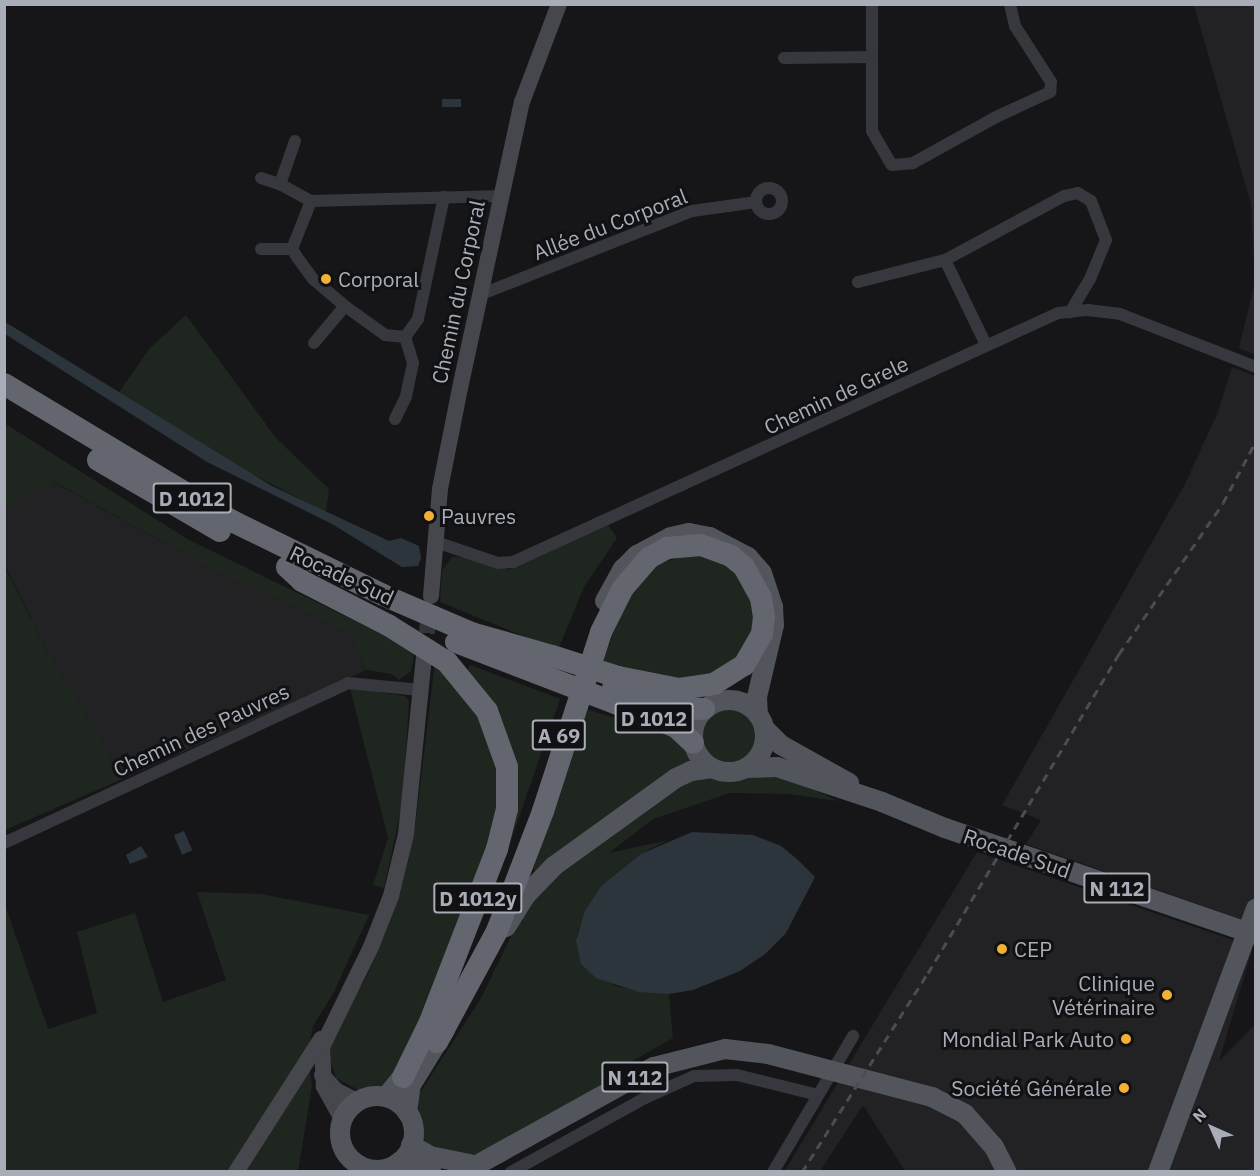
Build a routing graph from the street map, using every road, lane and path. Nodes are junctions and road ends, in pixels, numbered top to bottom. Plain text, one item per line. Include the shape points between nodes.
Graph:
1 (559, 4) edge
2 (872, 4) edge
3 (1010, 4) edge
4 (872, 57) junction
5 (784, 58) dead end
6 (295, 141) dead end
7 (261, 178) dead end
8 (280, 184) junction
9 (471, 196) junction
10 (502, 196) junction
11 (444, 197) junction
12 (311, 201) junction
13 (756, 202) dead end
14 (496, 226) junction
15 (261, 249) dead end
16 (292, 249) junction
17 (945, 260) junction
18 (858, 282) dead end
19 (482, 294) junction
20 (345, 306) junction
21 (1070, 312) junction
22 (405, 337) junction
23 (314, 343) dead end
24 (986, 345) junction
25 (1256, 367) edge
26 (4, 384) edge
27 (4, 402) edge
28 (395, 419) dead end
29 (435, 543) junction
30 (286, 567) junction
31 (431, 596) tunnel mouth
32 (424, 658) tunnel mouth
33 (548, 665) junction
34 (613, 689) junction
35 (421, 690) junction
36 (704, 710) junction
37 (761, 722) junction
38 (693, 743) junction
39 (712, 768) junction
40 (746, 768) junction
41 (882, 802) junction
42 (4, 843) edge
43 (1254, 921) edge
44 (326, 1031) junction
45 (853, 1036) dead end
46 (437, 1042) junction
47 (1199, 1063) junction
48 (322, 1075) junction
49 (403, 1077) junction
50 (818, 1095) junction
51 (386, 1097) junction
52 (357, 1101) junction
53 (407, 1112) junction
54 (342, 1119) junction
55 (411, 1145) junction
56 (399, 1162) junction
57 (467, 1168) edge
58 (236, 1172) edge
59 (432, 1172) edge
60 (511, 1172) edge
61 (773, 1172) edge
62 (1007, 1172) edge
63 (1146, 1172) edge
64 (1158, 1172) edge

1 - 10 street, Chemin du Corporal via 522,102
2 - 4 street
3 - 4 street via 1015,26 1051,82 1050,92 913,163 892,165 872,131
4 - 5 street
6 - 8 street
7 - 8 street
8 - 12 street
9 - 10 street
9 - 11 street
9 - 14 street via 490,208
10 - 14 street, Chemin du Corporal
11 - 12 street
11 - 22 street via 418,319
12 - 16 street
13 - 19 street, Allée du Corporal via 692,211
14 - 19 street, Chemin du Corporal
15 - 16 street
16 - 20 street via 313,279
17 - 18 street
17 - 21 street via 1064,196 1086,195 1106,240 1090,279
17 - 24 street
19 - 29 street, Chemin du Corporal via 440,484
20 - 22 street via 385,335
20 - 23 street
21 - 24 street, Chemin de Grele via 1041,318
21 - 25 street, Chemin de Grele via 1120,314
22 - 28 street via 413,363 406,396
24 - 29 street, Chemin de Grele via 513,562 498,563
26 - 33 highway, Rocade Sud / D 1012 via 232,521 461,630
27 - 30 highway, Rocade Sud / D 1012 via 148,493
29 - 31 street, Chemin du Corporal
30 - 33 highway, Rocade Sud / D 1012 via 361,601
30 - 49 highway, D 1012y via 302,580 397,630 447,662 487,711 507,767 507,809 497,849 429,1024
32 - 35 street
33 - 34 highway, Rocade Sud / D 1012
34 - 36 highway, Rocade Sud / D 1012 via 667,707
34 - 38 highway, Rocade Sud / D 1012 via 675,727
34 - 46 highway, A 69 via 697,688 730,677 744,665 762,634 764,616 761,598 744,567 715,548 683,545 649,558 623,588 601,632 543,811 505,910
35 - 42 street, Chemin des Pauvres via 348,683
35 - 44 street via 406,834 391,896 371,947
36 - 37 main road via 726,700 749,706
36 - 38 main road via 694,725
37 - 40 main road via 763,747
37 - 41 main road, Rocade Sud via 781,745
37 - 49 main road, A 69 via 758,689 774,625 770,589 762,573 729,543 689,533 652,544 614,582 488,931 433,1035
38 - 39 main road
39 - 40 main road via 735,772
39 - 46 main road via 676,778 539,880 516,909 478,981
40 - 41 main road, Rocade Sud via 777,768
41 - 43 main road, Rocade Sud / N 112 via 945,828 1193,913
43 - 47 main road
44 - 48 street
44 - 58 street
45 - 50 street
46 - 53 main road via 411,1085
47 - 63 main road
47 - 64 main road
48 - 52 street via 337,1091
48 - 54 street via 328,1099
49 - 51 main road
50 - 60 street via 737,1075 694,1076 645,1098
50 - 61 street
51 - 52 main road via 371,1096
51 - 53 main road
52 - 54 main road
53 - 55 main road via 414,1131
54 - 56 main road via 341,1143 354,1162 373,1170
55 - 56 main road
55 - 57 main road, N 112
56 - 59 main road
57 - 62 main road, N 112 via 654,1067 725,1049 811,1064 932,1097 965,1114 994,1147

